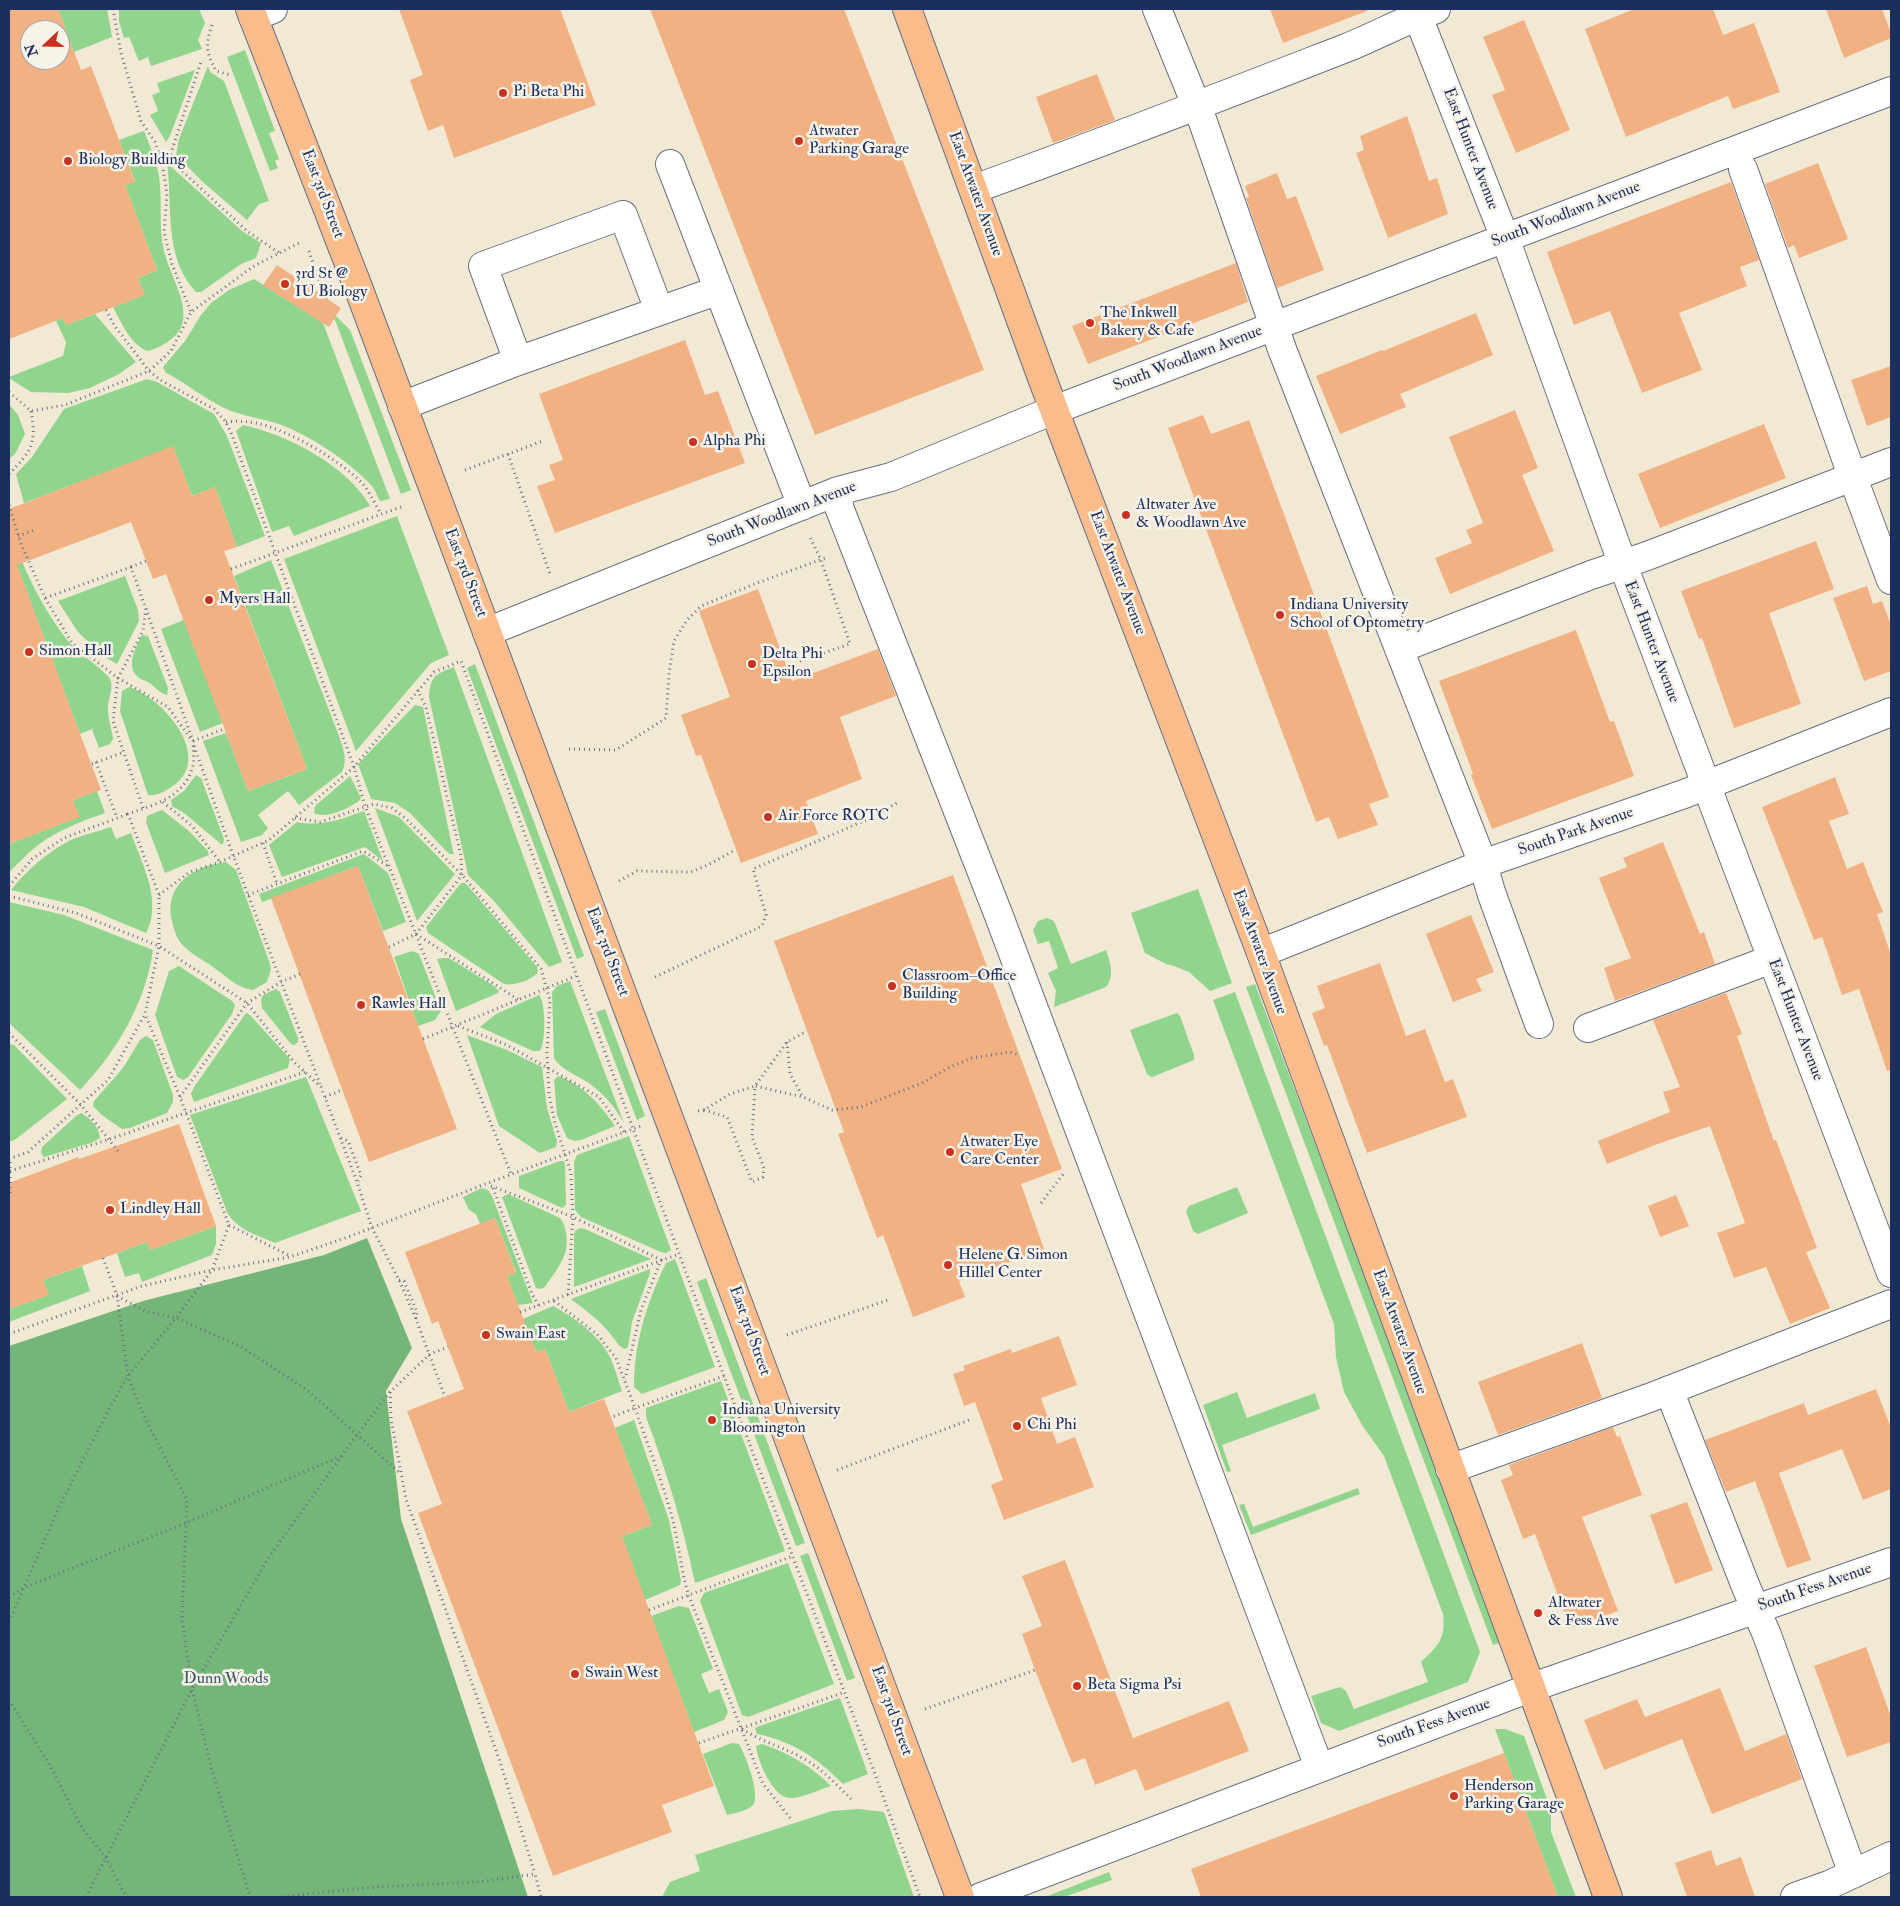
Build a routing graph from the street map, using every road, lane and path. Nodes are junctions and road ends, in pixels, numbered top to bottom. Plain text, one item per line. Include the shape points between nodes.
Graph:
1 (113, 9) edge
2 (906, 9) edge
3 (1157, 9) edge
4 (259, 11) edge
5 (1423, 11) edge
6 (212, 25) dead end
7 (201, 62) dead end
8 (230, 75) dead end
9 (1891, 91) edge
10 (1196, 107) junction
11 (159, 152) junction
12 (169, 160) junction
13 (670, 164) dead end
14 (1744, 169) dead end
15 (974, 189) junction
16 (1505, 238) junction
17 (299, 243) dead end
18 (279, 253) junction
19 (719, 290) junction
20 (106, 310) dead end
21 (659, 310) junction
22 (191, 312) junction
23 (1274, 326) junction
24 (518, 361) junction
25 (149, 371) junction
26 (9, 392) edge
27 (402, 406) junction
28 (1054, 410) junction
29 (31, 411) junction
30 (226, 422) junction
31 (543, 441) dead end
32 (508, 454) junction
33 (1891, 462) edge
34 (464, 470) dead end
35 (9, 474) edge
36 (1853, 478) junction
37 (838, 491) junction
38 (9, 505) edge
39 (401, 507) dead end
40 (381, 514) junction
41 (804, 518) junction
42 (34, 530) dead end
43 (18, 536) junction
44 (275, 552) junction
45 (823, 559) junction
46 (146, 561) dead end
47 (1623, 565) junction
48 (131, 566) junction
49 (231, 569) dead end
50 (1891, 580) edge
51 (553, 581) dead end
52 (44, 598) junction
53 (146, 606) junction
54 (487, 632) junction
55 (1399, 650) junction
56 (800, 662) dead end
57 (118, 678) junction
58 (417, 689) junction
59 (1891, 712) edge
60 (224, 729) dead end
61 (193, 742) junction
62 (569, 749) dead end
63 (124, 752) junction
64 (354, 767) junction
65 (1706, 786) junction
66 (163, 802) junction
67 (897, 803) dead end
68 (365, 806) junction
69 (144, 808) junction
70 (128, 814) junction
71 (117, 818) junction
72 (294, 818) junction
73 (263, 843) junction
74 (732, 851) dead end
75 (233, 855) junction
76 (220, 862) junction
77 (1484, 864) junction
78 (391, 867) junction
79 (462, 875) junction
80 (619, 881) dead end
81 (277, 884) junction
82 (9, 886) edge
83 (159, 895) junction
84 (248, 895) junction
85 (9, 896) edge
86 (416, 934) junction
87 (159, 946) junction
88 (389, 946) dead end
89 (1261, 953) junction
90 (1772, 959) junction
91 (300, 974) dead end
92 (576, 976) junction
93 (654, 977) dead end
94 (281, 982) junction
95 (547, 988) junction
96 (519, 1000) junction
97 (247, 1003) junction
98 (145, 1014) junction
99 (1539, 1024) dead end
100 (458, 1026) junction
101 (454, 1028) junction
102 (1588, 1028) dead end
103 (807, 1031) dead end
104 (9, 1034) edge
105 (423, 1039) dead end
106 (787, 1042) junction
107 (1019, 1054) dead end
108 (548, 1068) junction
109 (305, 1072) junction
110 (755, 1086) junction
111 (321, 1087) junction
112 (342, 1090) dead end
113 (180, 1097) junction
114 (325, 1097) junction
115 (803, 1097) junction
116 (81, 1105) junction
117 (185, 1113) junction
118 (632, 1128) junction
119 (624, 1132) junction
120 (340, 1138) junction
121 (108, 1140) junction
122 (118, 1152) dead end
123 (566, 1154) junction
124 (9, 1159) edge
125 (10, 1172) junction
126 (511, 1174) junction
127 (357, 1182) junction
128 (488, 1183) junction
129 (491, 1186) junction
130 (10, 1194) edge
131 (573, 1217) junction
132 (229, 1225) junction
133 (372, 1228) junction
134 (679, 1254) junction
135 (290, 1257) junction
136 (103, 1258) dead end
137 (661, 1260) junction
138 (212, 1270) junction
139 (1891, 1273) edge
140 (117, 1295) junction
141 (568, 1295) junction
142 (888, 1300) dead end
143 (554, 1301) junction
144 (1891, 1304) edge
145 (539, 1306) junction
146 (520, 1312) dead end
147 (176, 1318) junction
148 (9, 1334) edge
149 (787, 1335) dead end
150 (448, 1347) dead end
151 (430, 1354) junction
152 (128, 1376) junction
153 (724, 1376) junction
154 (625, 1379) junction
155 (1669, 1390) junction
156 (390, 1392) junction
157 (445, 1397) dead end
158 (635, 1408) junction
159 (612, 1417) dead end
160 (972, 1419) dead end
161 (357, 1435) junction
162 (342, 1456) junction
163 (1450, 1469) junction
164 (837, 1470) dead end
165 (402, 1475) junction
166 (186, 1523) junction
167 (793, 1556) junction
168 (1891, 1562) edge
169 (22, 1588) junction
170 (689, 1596) junction
171 (9, 1597) edge
172 (1756, 1609) junction
173 (649, 1610) dead end
174 (9, 1622) edge
175 (1034, 1670) dead end
176 (1530, 1688) junction
177 (192, 1689) junction
178 (845, 1692) junction
179 (9, 1700) edge
180 (925, 1710) dead end
181 (741, 1729) junction
182 (698, 1743) dead end
183 (1319, 1767) junction
184 (851, 1799) dead end
185 (791, 1819) dead end
186 (1891, 1856) edge
187 (106, 1858) junction
188 (534, 1874) junction
189 (1853, 1874) junction
190 (86, 1897) edge
191 (126, 1897) edge
192 (250, 1897) edge
193 (278, 1897) edge
194 (540, 1897) edge
195 (920, 1897) edge
196 (960, 1897) edge
197 (981, 1897) edge
198 (1608, 1897) edge
199 (1795, 1897) edge

1 - 11 path via 121,53 141,121
2 - 15 main road, East Atwater Avenue
3 - 10 street
4 - 27 main road, East 3rd Street
5 - 10 street via 1363,42
5 - 16 street, East Hunter Avenue
6 - 8 path via 206,43 210,59 216,71
7 - 12 path
9 - 16 street, South Woodlawn Avenue
10 - 15 street
10 - 23 street
11 - 12 path
11 - 22 path via 166,194 164,232 172,264
12 - 18 path via 247,231
13 - 19 street
14 - 36 street
15 - 28 main road, East Atwater Avenue
16 - 23 street, South Woodlawn Avenue
16 - 47 street, East Hunter Avenue
17 - 18 path
18 - 22 path via 254,266
19 - 21 street
19 - 41 street
20 - 25 path
21 - 24 street
21 - 24 street via 622,215 484,266
22 - 25 path via 171,351
23 - 28 street, South Woodlawn Avenue
23 - 55 street
24 - 27 street
25 - 29 path via 65,405
25 - 30 path via 214,409
26 - 29 path
27 - 54 main road, East 3rd Street
28 - 37 street, South Woodlawn Avenue via 891,477
28 - 89 main road, East Atwater Avenue
29 - 35 path via 35,431 30,452
30 - 40 path via 270,427 312,447 364,485
30 - 44 path
31 - 32 path
32 - 34 path
32 - 51 path
33 - 36 street
36 - 47 street
36 - 50 street
37 - 41 street, South Woodlawn Avenue
37 - 183 street via 839,507 999,916
38 - 43 path
39 - 40 path
40 - 44 path
41 - 45 path
41 - 54 street, South Woodlawn Avenue
42 - 43 path
43 - 52 path
44 - 49 path
44 - 64 path
45 - 56 path via 850,644
45 - 62 path via 701,606 687,620 674,641 668,674 666,718 616,750
46 - 48 path
47 - 55 street
47 - 65 street, East Hunter Avenue
48 - 52 path
48 - 53 path
52 - 57 path via 72,643
53 - 57 path via 143,631
53 - 61 path
54 - 196 main road, East 3rd Street
55 - 77 street
57 - 61 path via 168,707
57 - 63 path via 113,721
58 - 64 path
58 - 79 path via 426,708 461,856
58 - 92 path via 434,672 461,661
59 - 65 street, South Park Avenue
60 - 61 path
61 - 66 path via 193,767 185,784
61 - 75 path
63 - 69 path
63 - 71 path via 94,763
64 - 68 path
64 - 72 path
65 - 77 street, South Park Avenue
65 - 90 street, East Hunter Avenue
66 - 69 path
66 - 76 path via 192,826
67 - 93 path via 866,820 753,869 766,915 762,926
68 - 72 path via 320,822
68 - 78 path
68 - 79 path via 374,804 392,808
69 - 70 path
70 - 71 path
70 - 83 path
71 - 82 path via 64,838 32,859
72 - 73 path
73 - 75 path
73 - 81 path
74 - 80 path via 691,872 637,871
75 - 76 path
75 - 84 path
76 - 83 path via 190,872
77 - 89 street, South Park Avenue
77 - 99 street
78 - 81 path via 363,851
78 - 86 path
79 - 86 path
79 - 95 path via 541,969
81 - 84 path
83 - 87 path
84 - 94 path
85 - 87 path via 76,913
86 - 88 path
86 - 96 path
86 - 101 path
87 - 97 path
87 - 98 path
89 - 163 main road, East Atwater Avenue
90 - 102 street
90 - 139 street, East Hunter Avenue
91 - 94 path
92 - 95 path
92 - 118 path
94 - 97 path
94 - 111 path
95 - 96 path
95 - 108 path via 550,1000
96 - 100 path
97 - 109 path
97 - 113 path
98 - 113 path
98 - 116 path via 108,1080
100 - 101 path
100 - 108 path via 507,1045
101 - 105 path
101 - 126 path
103 - 106 path
104 - 116 path
106 - 110 path
106 - 115 path via 790,1074
107 - 115 path via 1010,1052 972,1058 922,1083 861,1107 832,1110
108 - 119 path via 599,1097
108 - 123 path via 554,1123
109 - 111 path
109 - 117 path
110 - 110 path via 752,1137 764,1168 763,1177 752,1182 727,1117 704,1110 730,1094
110 - 115 path
111 - 114 path
112 - 114 path
113 - 117 path
114 - 120 path
116 - 121 path
116 - 124 path via 28,1152
117 - 121 path
117 - 132 path
118 - 119 path
118 - 134 path
119 - 123 path
120 - 127 path
120 - 127 path via 348,1142 361,1175
121 - 122 path
121 - 125 path
123 - 126 path
123 - 131 path via 571,1173
124 - 125 path
125 - 130 path
126 - 128 path
127 - 133 path
128 - 129 path
128 - 133 path
129 - 131 path
129 - 145 path
131 - 137 path
131 - 141 path
132 - 135 path
132 - 138 path
133 - 135 path
133 - 151 path via 399,1280
134 - 137 path
134 - 153 path
135 - 138 path
136 - 140 path
137 - 141 path
137 - 154 path via 641,1310
138 - 140 path
138 - 147 path
140 - 147 path via 145,1310
140 - 148 path
140 - 152 path
141 - 143 path
142 - 149 path
143 - 145 path
143 - 154 path via 597,1334 616,1358
144 - 155 street
145 - 146 path
147 - 152 path
147 - 161 path via 240,1346 307,1390
150 - 151 path
151 - 156 path
151 - 157 path
152 - 166 path via 140,1410 187,1500
152 - 169 path via 60,1505
153 - 158 path
153 - 167 path
154 - 158 path
155 - 163 street
155 - 172 street
156 - 161 path
156 - 165 path via 391,1419
158 - 159 path
158 - 170 path via 666,1494
160 - 164 path
161 - 162 path
161 - 165 path
162 - 166 path
162 - 177 path via 269,1557
163 - 176 main road, East Atwater Avenue
165 - 188 path via 406,1499 496,1750
166 - 169 path
166 - 177 path via 182,1619
167 - 170 path
167 - 178 path
168 - 172 street, South Fess Avenue
169 - 171 path
169 - 174 path
170 - 173 path
170 - 181 path
172 - 176 street, South Fess Avenue
172 - 189 street
175 - 180 path
176 - 183 street, South Fess Avenue
176 - 198 main road, East Atwater Avenue
177 - 187 path
177 - 192 path
178 - 181 path
178 - 195 path
179 - 187 path via 52,1769 82,1828
181 - 182 path
181 - 184 path via 806,1760
181 - 185 path via 763,1784
183 - 197 street, South Fess Avenue
186 - 189 street
187 - 190 path
187 - 191 path
188 - 193 path via 479,1882 374,1887
188 - 194 path
189 - 199 street

